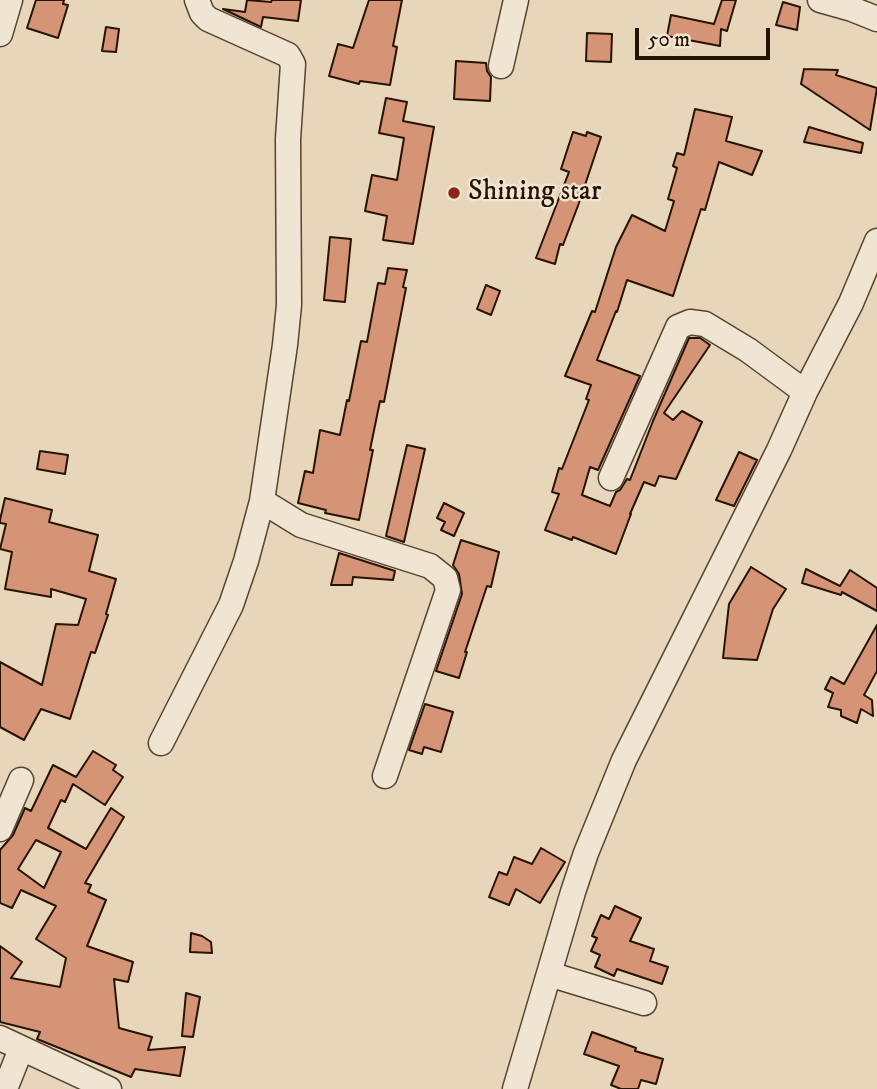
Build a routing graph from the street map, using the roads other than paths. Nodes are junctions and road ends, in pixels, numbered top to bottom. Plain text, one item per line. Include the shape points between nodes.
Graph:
1 (10, 0) edge
2 (197, 0) edge
3 (516, 0) edge
4 (820, 0) edge
5 (877, 19) edge
6 (0, 34) edge
7 (501, 66) dead end
8 (877, 242) edge
9 (805, 392) junction
10 (611, 478) dead end
11 (262, 501) junction
12 (161, 743) dead end
13 (385, 776) dead end
14 (20, 780) dead end
15 (0, 830) edge
16 (549, 974) junction
17 (644, 1003) dead end
18 (10, 1043) edge
19 (5, 1089) edge
20 (109, 1089) edge
21 (515, 1089) edge

1 - 6 street
2 - 11 street via 208,19 288,55 293,64 288,139 289,306
3 - 7 street
4 - 5 street
8 - 9 street
9 - 10 street via 705,324 690,322 678,327
9 - 16 street via 624,760 586,853
11 - 12 street via 231,606
11 - 13 street via 301,524 430,566 445,578 447,590
14 - 15 street
16 - 17 street
16 - 21 street
18 - 19 street
18 - 20 street

